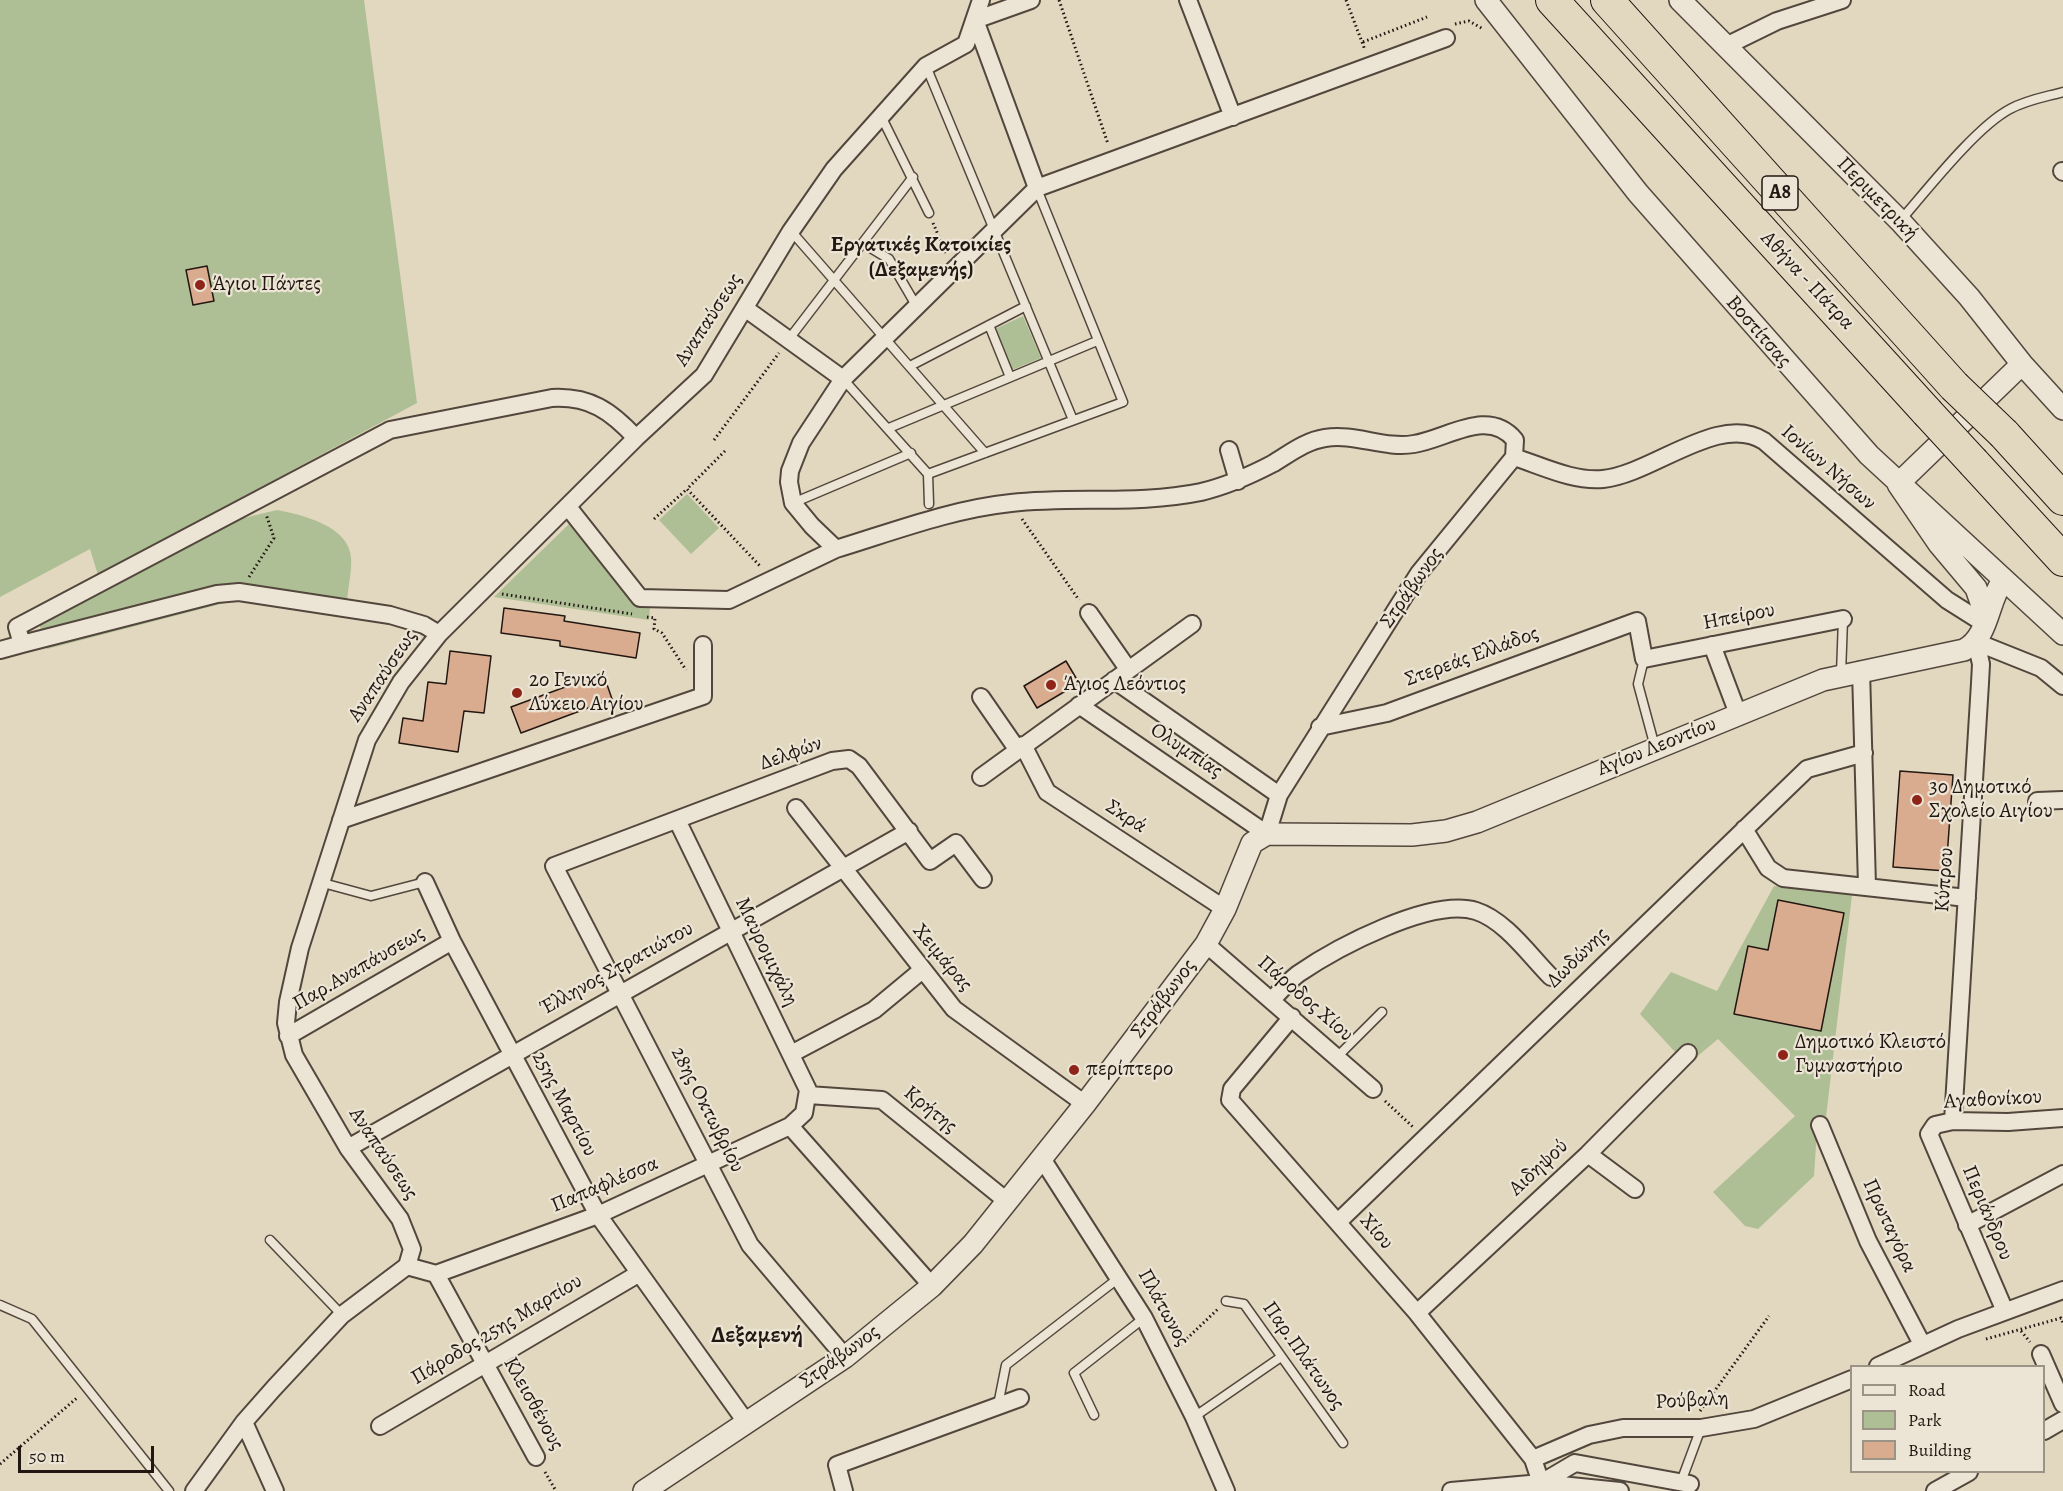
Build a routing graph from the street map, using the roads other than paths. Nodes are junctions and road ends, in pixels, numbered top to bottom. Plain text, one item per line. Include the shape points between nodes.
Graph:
1 (981, 0) edge
2 (1031, 0) edge
3 (1188, 0) edge
4 (1486, 0) edge
5 (1552, 0) edge
6 (1607, 0) edge
7 (1680, 0) edge
8 (1842, 0) edge
9 (975, 20) junction
10 (1449, 32) road end
11 (1726, 46) junction
12 (926, 66) junction
13 (2063, 92) edge
14 (881, 116) junction
15 (1233, 117) junction
16 (913, 177) junction
17 (1037, 188) junction
18 (929, 213) road end
19 (1900, 221) junction
20 (791, 231) junction
21 (993, 231) junction
22 (864, 243) junction
23 (836, 281) junction
24 (917, 306) junction
25 (1026, 306) junction
26 (746, 309) junction
27 (988, 325) junction
28 (885, 338) junction
29 (789, 339) junction
30 (1097, 341) junction
31 (1048, 361) junction
32 (2022, 364) junction
33 (910, 366) junction
34 (1010, 377) junction
35 (843, 379) junction
36 (944, 405) junction
37 (2063, 408) edge
38 (1073, 420) junction
39 (889, 428) junction
40 (636, 438) junction
41 (1229, 450) dead end
42 (911, 453) junction
43 (986, 453) junction
44 (1514, 457) junction
45 (928, 474) junction
46 (1239, 481) junction
47 (1898, 484) junction
48 (2063, 499) edge
49 (793, 503) junction
50 (929, 504) dead end
51 (568, 507) junction
52 (836, 549) junction
53 (2063, 560) edge
54 (2003, 580) junction
55 (1089, 613) road end
56 (1843, 619) joint
57 (1192, 624) dead end
58 (1982, 627) junction
59 (439, 634) junction
60 (2063, 634) edge
61 (22, 644) junction
62 (703, 645) dead end
63 (1712, 645) junction
64 (0, 650) edge
65 (1644, 659) junction
66 (1128, 669) junction
67 (1861, 670) junction
68 (1841, 675) junction
69 (1114, 680) junction
70 (2063, 686) edge
71 (981, 698) dead end
72 (1079, 705) junction
73 (1738, 714) junction
74 (1320, 727) junction
75 (1020, 747) junction
76 (1655, 747) junction
77 (1864, 753) junction
78 (981, 777) dead end
79 (1279, 795) junction
80 (2063, 800) edge
81 (2037, 801) dead end
82 (796, 808) dead end
83 (341, 820) junction
84 (677, 820) junction
85 (1744, 829) junction
86 (909, 831) junction
87 (1267, 834) junction
88 (554, 866) joint
89 (842, 868) junction
90 (983, 879) dead end
91 (425, 882) joint
92 (323, 883) junction
93 (1868, 886) junction
94 (1967, 898) junction
95 (1225, 909) junction
96 (731, 931) junction
97 (452, 941) junction
98 (1206, 944) junction
99 (921, 970) junction
100 (1551, 977) dead end
101 (621, 993) junction
102 (1272, 1000) junction
103 (1382, 1012) dead end
104 (1292, 1017) junction
105 (288, 1036) junction
106 (1688, 1053) dead end
107 (511, 1054) junction
108 (791, 1054) junction
109 (1337, 1057) junction
110 (1373, 1089) road end
111 (808, 1100) junction
112 (1086, 1104) junction
113 (2063, 1118) edge
114 (1953, 1121) junction
115 (1820, 1125) dead end
116 (790, 1126) junction
117 (1929, 1134) joint
118 (348, 1148) junction
119 (1588, 1154) junction
120 (1041, 1157) junction
121 (710, 1163) junction
122 (2063, 1174) edge
123 (1635, 1189) dead end
124 (1008, 1202) junction
125 (598, 1215) junction
126 (1338, 1222) junction
127 (1967, 1225) junction
128 (270, 1240) dead end
129 (407, 1266) junction
130 (436, 1274) junction
131 (638, 1274) junction
132 (1120, 1277) junction
133 (932, 1286) junction
134 (2063, 1290) edge
135 (1226, 1301) road end
136 (0, 1305) edge
137 (2004, 1309) junction
138 (1417, 1313) junction
139 (342, 1315) junction
140 (1144, 1318) junction
141 (1922, 1344) junction
142 (2041, 1354) dead end
143 (845, 1357) junction
144 (1281, 1357) junction
145 (485, 1363) junction
146 (1880, 1365) edge
147 (1850, 1379) edge
148 (1020, 1398) dead end
149 (2063, 1404) edge
150 (998, 1407) junction
151 (1094, 1415) dead end
152 (1194, 1417) junction
153 (2063, 1420) edge
154 (244, 1422) junction
155 (746, 1422) junction
156 (380, 1426) dead end
157 (1695, 1427) junction
158 (2045, 1430) edge
159 (1343, 1443) dead end
160 (536, 1457) road end
161 (1533, 1459) junction
162 (1967, 1473) edge
163 (1541, 1483) junction
164 (1686, 1483) joint
165 (169, 1491) edge
166 (194, 1491) edge
167 (275, 1491) edge
168 (644, 1491) edge
169 (844, 1491) edge
170 (1226, 1491) edge
171 (1454, 1491) edge
172 (1620, 1491) edge
173 (1935, 1491) edge

1 - 9 street, Αναπαύσεως
2 - 9 street
3 - 15 street
4 - 47 street, Βοστίτσας via 1638,193 1812,393
5 - 53 highway, Αθήνα - Πάτρα / Α8, bridge
6 - 48 highway, Αθήνα - Πάτρα / Α8, bridge via 1954,386
7 - 11 street, Περιμετρική
8 - 11 street via 1778,21
9 - 12 street, Αναπαύσεως via 966,44
9 - 17 street
10 - 15 street via 1371,66
11 - 19 street, Περιμετρική
12 - 14 street, Αναπαύσεως
12 - 21 lane
13 - 19 lane via 2028,101 2001,114
14 - 16 lane
14 - 20 street, Αναπαύσεως via 834,169
15 - 17 street
16 - 18 lane
16 - 22 lane
17 - 21 street
17 - 30 lane
19 - 32 street, Περιμετρική via 1969,297
20 - 23 lane
20 - 26 street, Αναπαύσεως
21 - 24 street
21 - 25 lane
22 - 23 lane
22 - 24 lane via 890,259
23 - 28 lane
23 - 29 lane
24 - 28 street
25 - 27 lane
25 - 31 lane
26 - 29 street
26 - 40 street, Αναπαύσεως via 704,375
27 - 33 lane
27 - 34 lane
28 - 33 lane
28 - 35 street
29 - 35 street
30 - 31 lane
30 - 38 lane via 1123,402
31 - 34 lane
31 - 38 lane
32 - 37 street, Περιμετρική
32 - 47 street
33 - 36 lane
34 - 36 lane
35 - 39 lane
35 - 49 street via 801,443 790,471
36 - 39 lane
36 - 43 lane
38 - 43 lane
39 - 42 lane
40 - 51 street, Αναπαύσεως
40 - 61 street via 599,405 580,399 552,398 390,430 17,627
41 - 46 street
42 - 45 lane
42 - 49 lane
43 - 45 lane
44 - 46 street via 1515,440 1505,428 1497,426 1471,427 1405,445 1332,437 1308,443
44 - 58 street, Ιονίων Νήσων via 1577,477 1605,479 1638,471 1716,436 1749,433 1764,441
44 - 74 street, Στράβωνος via 1419,573
45 - 50 lane
46 - 52 street via 1200,492 1150,499 1010,503 913,525
47 - 54 street, Βοστίτσας
47 - 58 street via 1939,544 1976,588
49 - 52 street
51 - 52 street via 640,598 729,600
51 - 59 street, Αναπαύσεως
54 - 58 street via 1994,592
54 - 60 street, Βοστίτσας
55 - 66 street
56 - 63 street, Ηπείρου
56 - 68 lane
57 - 66 street
58 - 67 street, Αγίου Λεοντίου via 1959,652
58 - 70 street, Ιονίων Νήσων
58 - 94 street, Κύπρου
59 - 61 street via 390,615 239,592 217,594
59 - 83 street, Αναπαύσεως via 401,682 367,740
61 - 64 street
62 - 83 street via 703,696
63 - 65 street, Ηπείρου
63 - 73 street
65 - 74 street, Στερεάς Ελλάδος via 1637,621 1386,713
65 - 76 lane via 1638,684
66 - 69 street
67 - 68 street, Αγίου Λεοντίου
67 - 77 street
68 - 73 street, Αγίου Λεοντίου
69 - 72 street
69 - 79 street
71 - 75 street, Σκρά
72 - 75 street
72 - 87 street, Ολυμπίας
73 - 76 street, Αγίου Λεοντίου
74 - 79 street, Στράβωνος
75 - 78 street
75 - 95 street, Σκρά via 1047,792
76 - 87 street, Αγίου Λεοντίου via 1477,822 1446,831 1412,835
77 - 85 street, Δωδώνης via 1807,769
77 - 93 street
79 - 87 street, Στράβωνος
80 - 81 street
82 - 89 street, Χειμάρας
83 - 92 street, Αναπαύσεως
84 - 86 street, Δελφών via 832,761 849,759 860,766
84 - 88 street, Δελφών
84 - 96 street, Μαυρομιχάλη
85 - 93 street via 1773,874
85 - 126 street, Δωδώνης
86 - 89 street, Έλληνος Στρατιώτου
86 - 90 street, Δελφών via 930,861 956,843
87 - 95 street, Στράβωνος via 1248,849
88 - 101 street, 28ης Οκτωβρίου
89 - 96 street, Έλληνος Στρατιώτου
89 - 99 street, Χειμάρας
91 - 92 lane, 25ης Μαρτίου via 371,896
91 - 97 street, 25ης Μαρτίου
92 - 105 street, Αναπαύσεως via 300,948 288,1002
93 - 94 street
94 - 114 street, Κύπρου
95 - 98 street, Στράβωνος
96 - 101 street, Έλληνος Στρατιώτου
96 - 108 street, Μαυρομιχάλη
97 - 105 street, Παρ.Αναπάυσεως
97 - 107 street, 25ης Μαρτίου
98 - 102 street, Πάροδος Χίου
98 - 112 street, Στράβωνος
99 - 108 street via 874,1010
99 - 112 street, Χειμάρας via 954,1009
100 - 102 street via 1492,920 1475,911 1445,908 1341,948 1296,975
101 - 107 street, Έλληνος Στρατιώτου
101 - 121 street, 28ης Οκτωβρίου
102 - 104 street, Πάροδος Χίου
103 - 109 lane
104 - 109 street, Πάροδος Χίου
104 - 126 street, Χίου via 1232,1089 1230,1100
105 - 118 street, Αναπαύσεως via 294,1055
106 - 119 street, Αιδηψού
107 - 118 street, Έλληνος Στρατιώτου
107 - 125 street, 25ης Μαρτίου
108 - 111 street, Μαυρομιχάλη via 808,1090
109 - 110 street, Πάροδος Χίου
111 - 116 street, Παπαφλέσσα via 804,1113
111 - 124 street, Κρήτης via 882,1100
112 - 120 street, Στράβωνος
113 - 114 street, Αγαθονίκου
114 - 117 street, Αγαθονίκου via 1935,1125
115 - 141 street, Πρωταγόρα via 1868,1241
116 - 121 street, Παπαφλέσσα
116 - 133 street
117 - 127 street, Περιάνδρου
118 - 129 street, Αναπαύσεως via 400,1219 412,1249
119 - 123 street
119 - 138 street, Αιδηψού
120 - 124 street, Στράβωνος
120 - 132 street, Πλάτωνος
121 - 125 street, Παπαφλέσσα
121 - 143 street, 28ης Οκτωβρίου via 750,1245
122 - 127 street
124 - 133 street, Στράβωνος
125 - 130 street, Παπαφλέσσα
125 - 131 street, 25ης Μαρτίου
126 - 138 street, Χίου
127 - 137 street, Περιάνδρου
128 - 139 lane
129 - 130 street
129 - 139 street
130 - 145 street, Κλεισθένους
131 - 145 street, Πάροδος 25ης Μαρτίου
131 - 155 street, 25ης Μαρτίου
132 - 140 street, Πλάτωνος
132 - 150 lane via 1005,1365
133 - 143 street, Στράβωνος
134 - 137 street
135 - 144 lane, Παρ.Πλάτωνος via 1244,1304
136 - 165 lane via 32,1319
137 - 141 street
138 - 161 street, Χίου
139 - 154 street
140 - 151 lane via 1074,1373
140 - 152 street, Πλάτωνος
141 - 146 street
142 - 149 street
143 - 155 street, Στράβωνος
144 - 152 lane
144 - 159 lane, Παρ.Πλάτωνος
145 - 156 street, Πάροδος 25ης Μαρτίου
145 - 160 street, Κλεισθένους
147 - 157 street, Ρούβαλη via 1754,1419
148 - 150 street
150 - 169 street via 837,1465
152 - 170 street, Πλάτωνος
153 - 158 street
154 - 166 street
154 - 167 street
155 - 168 street, Στράβωνος
157 - 161 street, Ρούβαλη via 1623,1428 1589,1434
157 - 164 lane
161 - 163 street, Χίου
162 - 173 street
163 - 164 street via 1575,1462
163 - 171 street
163 - 172 street

